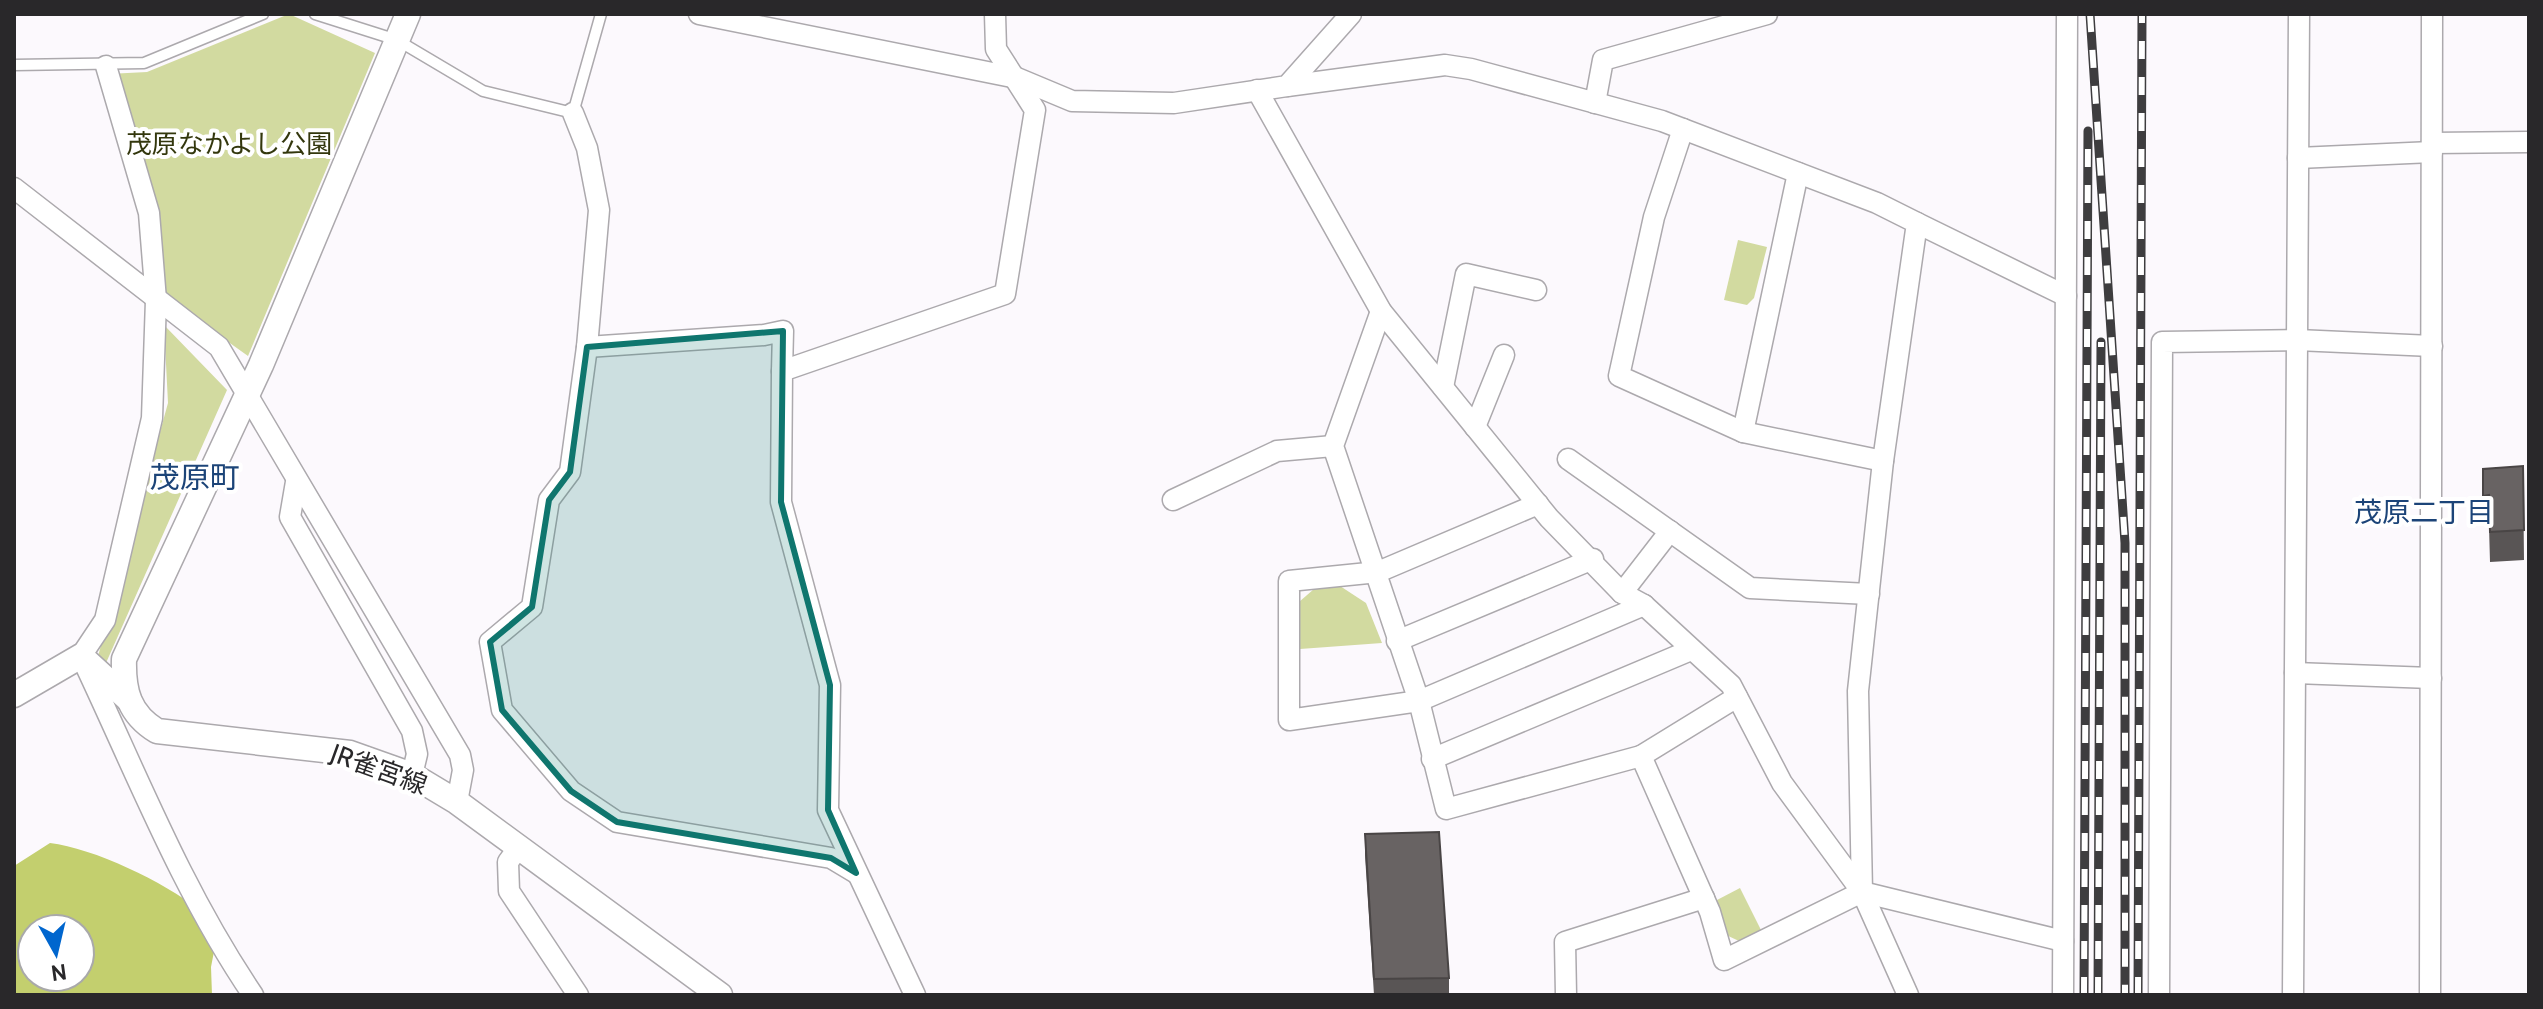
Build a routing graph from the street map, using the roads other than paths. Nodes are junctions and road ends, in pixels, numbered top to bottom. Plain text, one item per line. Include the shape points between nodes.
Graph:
1 (263, 14) edge
2 (315, 14) edge
3 (408, 14) edge
4 (601, 14) edge
5 (699, 14) edge
6 (995, 14) edge
7 (1351, 14) edge
8 (1767, 14) edge
9 (2067, 14) edge
10 (2299, 14) edge
11 (2432, 14) edge
12 (397, 40) junction
13 (14, 65) edge
14 (106, 66) junction
15 (1017, 78) junction
16 (1287, 86) junction
17 (1257, 90) junction
18 (1595, 103) junction
19 (573, 113) junction
20 (1683, 129) junction
21 (2529, 142) edge
22 (2432, 147) junction
23 (2298, 158) junction
24 (1798, 173) junction
25 (14, 188) edge
26 (1917, 223) junction
27 (1536, 290) dead end
28 (2066, 296) junction
29 (156, 300) junction
30 (1381, 311) junction
31 (2297, 340) junction
32 (2432, 346) junction
33 (587, 347) junction
34 (1504, 355) dead end
35 (782, 371) junction
36 (1443, 387) junction
37 (249, 392) junction
38 (1475, 427) junction
39 (1743, 432) junction
40 (1333, 446) junction
41 (1568, 459) dead end
42 (1883, 461) junction
43 (296, 482) junction
44 (1173, 500) dead end
45 (1538, 504) junction
46 (1670, 531) junction
47 (1593, 559) junction
48 (1378, 572) junction
49 (1622, 593) junction
50 (1869, 594) junction
51 (1644, 605) junction
52 (1397, 641) junction
53 (1691, 650) junction
54 (81, 656) junction
55 (2295, 673) junction
56 (2431, 678) junction
57 (14, 695) edge
58 (1737, 697) junction
59 (129, 700) junction
60 (1419, 701) junction
61 (1641, 756) junction
62 (1432, 759) junction
63 (412, 775) junction
64 (457, 802) junction
65 (519, 847) junction
66 (856, 873) junction
67 (1862, 892) junction
68 (1704, 898) junction
69 (2063, 941) junction
70 (253, 995) edge
71 (578, 995) edge
72 (720, 995) edge
73 (915, 995) edge
74 (1566, 995) edge
75 (1908, 995) edge
76 (2063, 995) edge
77 (2159, 995) edge
78 (2293, 995) edge
79 (2430, 995) edge

1 - 14 lane via 144,63
2 - 12 lane
3 - 12 street
4 - 19 lane
5 - 15 street
6 - 15 street via 996,49
7 - 16 street
8 - 18 street via 1603,60
9 - 28 street
10 - 23 street
11 - 22 street
12 - 19 lane via 483,91
12 - 37 street
13 - 14 lane
14 - 29 street via 149,213
15 - 17 street via 1072,101 1174,103
15 - 35 street via 1035,110 1005,294
16 - 17 street
16 - 18 street via 1445,65
17 - 30 street
18 - 20 street
19 - 33 street via 587,148 599,210
20 - 24 street
20 - 39 street via 1654,217 1619,376
21 - 22 street
22 - 23 street
22 - 32 street
23 - 31 street
24 - 26 street
24 - 39 street
25 - 29 street
26 - 28 street
26 - 42 street
27 - 36 street via 1466,274
28 - 69 street
29 - 37 street via 219,347
29 - 54 street via 152,418 105,620
30 - 36 street
30 - 40 street
31 - 32 street
31 - 55 street
31 - 77 street via 2162,342
32 - 56 street
33 - 35 street via 783,331
33 - 66 street via 570,472 549,500 532,607 490,642 502,710 571,791 617,822 831,858
34 - 38 street
35 - 66 street via 781,502 830,685 828,810
36 - 38 street
37 - 43 street
37 - 59 street via 124,659 123,684
38 - 45 street
39 - 42 street
40 - 44 street via 1277,451
40 - 48 street
41 - 46 street
42 - 50 street
43 - 63 street via 290,517 407,722 417,754
43 - 64 street via 460,755
45 - 47 street
45 - 48 street
46 - 49 street
46 - 50 street via 1750,588
47 - 49 street
47 - 52 street
48 - 52 street
48 - 60 street via 1289,581 1289,720
49 - 51 street
50 - 67 street via 1858,691
51 - 53 street
51 - 60 street
52 - 60 street
53 - 58 street via 1731,685
53 - 62 street
54 - 57 street
54 - 59 street, JR雀宮線
54 - 70 street via 176,867
55 - 56 street
55 - 78 street
56 - 79 street
58 - 61 street
58 - 67 street via 1782,783
59 - 63 street, JR雀宮線 via 134,713 157,731 350,753
60 - 62 street
61 - 62 street via 1446,809
61 - 68 street
63 - 64 street, JR雀宮線
64 - 65 street, JR雀宮線
65 - 71 street via 508,862 509,891
65 - 72 street, JR雀宮線
66 - 73 street
67 - 68 street via 1724,960
67 - 69 street
67 - 75 street
68 - 74 street via 1565,942
69 - 76 street

